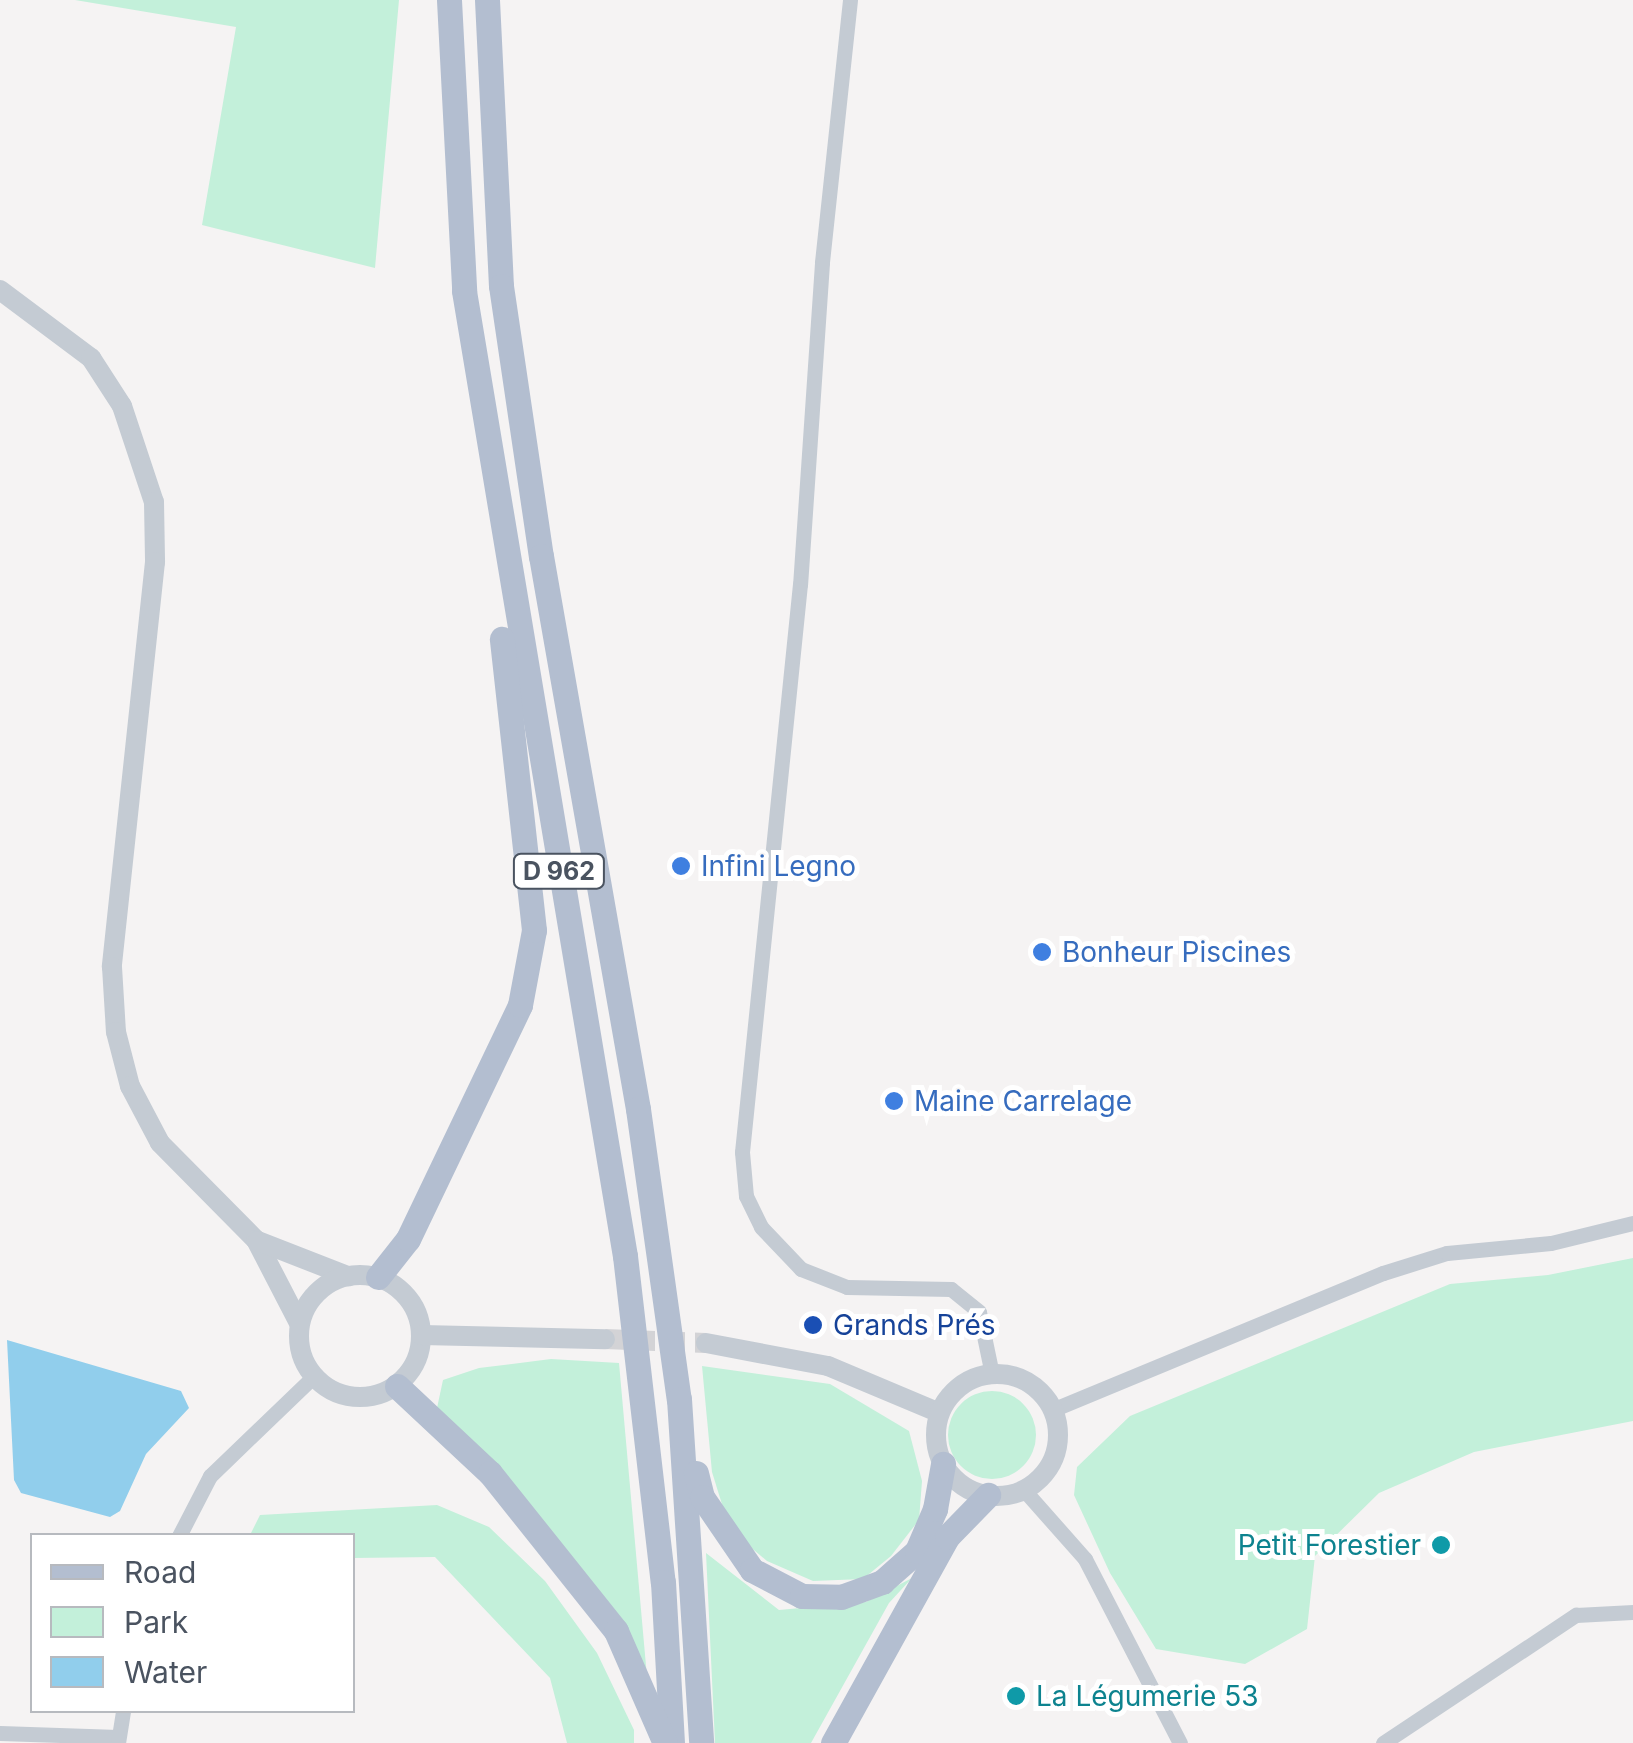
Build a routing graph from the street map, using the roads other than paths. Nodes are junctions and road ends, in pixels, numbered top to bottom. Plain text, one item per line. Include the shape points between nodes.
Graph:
1 (449, 0) edge
2 (487, 0) edge
3 (850, 0) edge
4 (0, 290) edge
5 (464, 291) junction
6 (1633, 1223) edge
7 (256, 1240) junction
8 (348, 1276) junction
9 (378, 1277) junction
10 (299, 1324) junction
11 (422, 1335) junction
12 (605, 1339) tunnel mouth
13 (706, 1343) tunnel mouth
14 (992, 1374) junction
15 (313, 1377) junction
16 (396, 1386) junction
17 (679, 1399) junction
18 (1052, 1410) junction
19 (940, 1413) junction
20 (943, 1464) junction
21 (1024, 1490) junction
22 (988, 1495) junction
23 (181, 1533) edge
24 (1633, 1612) edge
25 (122, 1713) edge
26 (0, 1734) edge
27 (118, 1740) edge
28 (669, 1743) edge
29 (701, 1743) edge
30 (833, 1743) edge
31 (1180, 1743) edge
32 (1383, 1743) edge

1 - 5 main road, D 962
2 - 17 main road, D 962 via 504,304 638,1109
3 - 14 street via 742,1152 746,1196 761,1227 800,1269 847,1287 951,1289 979,1312
4 - 7 street via 92,358 122,406 149,474 155,562 112,967 116,1032 130,1086 160,1143
5 - 9 main road via 534,930 520,1006 408,1240
5 - 28 main road, D 962 via 625,1256 659,1542
6 - 18 street via 1551,1243 1447,1254 1383,1273
7 - 8 street
7 - 10 street
8 - 9 street
8 - 10 street via 318,1291
9 - 11 street via 410,1299
10 - 15 street via 302,1361
11 - 12 street
11 - 16 street via 419,1355
13 - 19 street via 828,1366
14 - 18 street via 1028,1382
14 - 19 street via 960,1386
15 - 16 street via 344,1396 362,1398
15 - 23 street via 210,1476
16 - 28 main road via 490,1472 616,1631
17 - 20 main road via 702,1497 724,1536 752,1570 802,1596 841,1597 882,1582 916,1550 936,1509
17 - 29 main road, D 962
18 - 21 street via 1057,1428 1050,1464
19 - 20 street via 937,1448
20 - 22 street via 970,1490
21 - 22 street
21 - 31 street via 1085,1559
22 - 30 main road via 947,1538
24 - 32 street via 1576,1616
25 - 27 street
26 - 27 street

